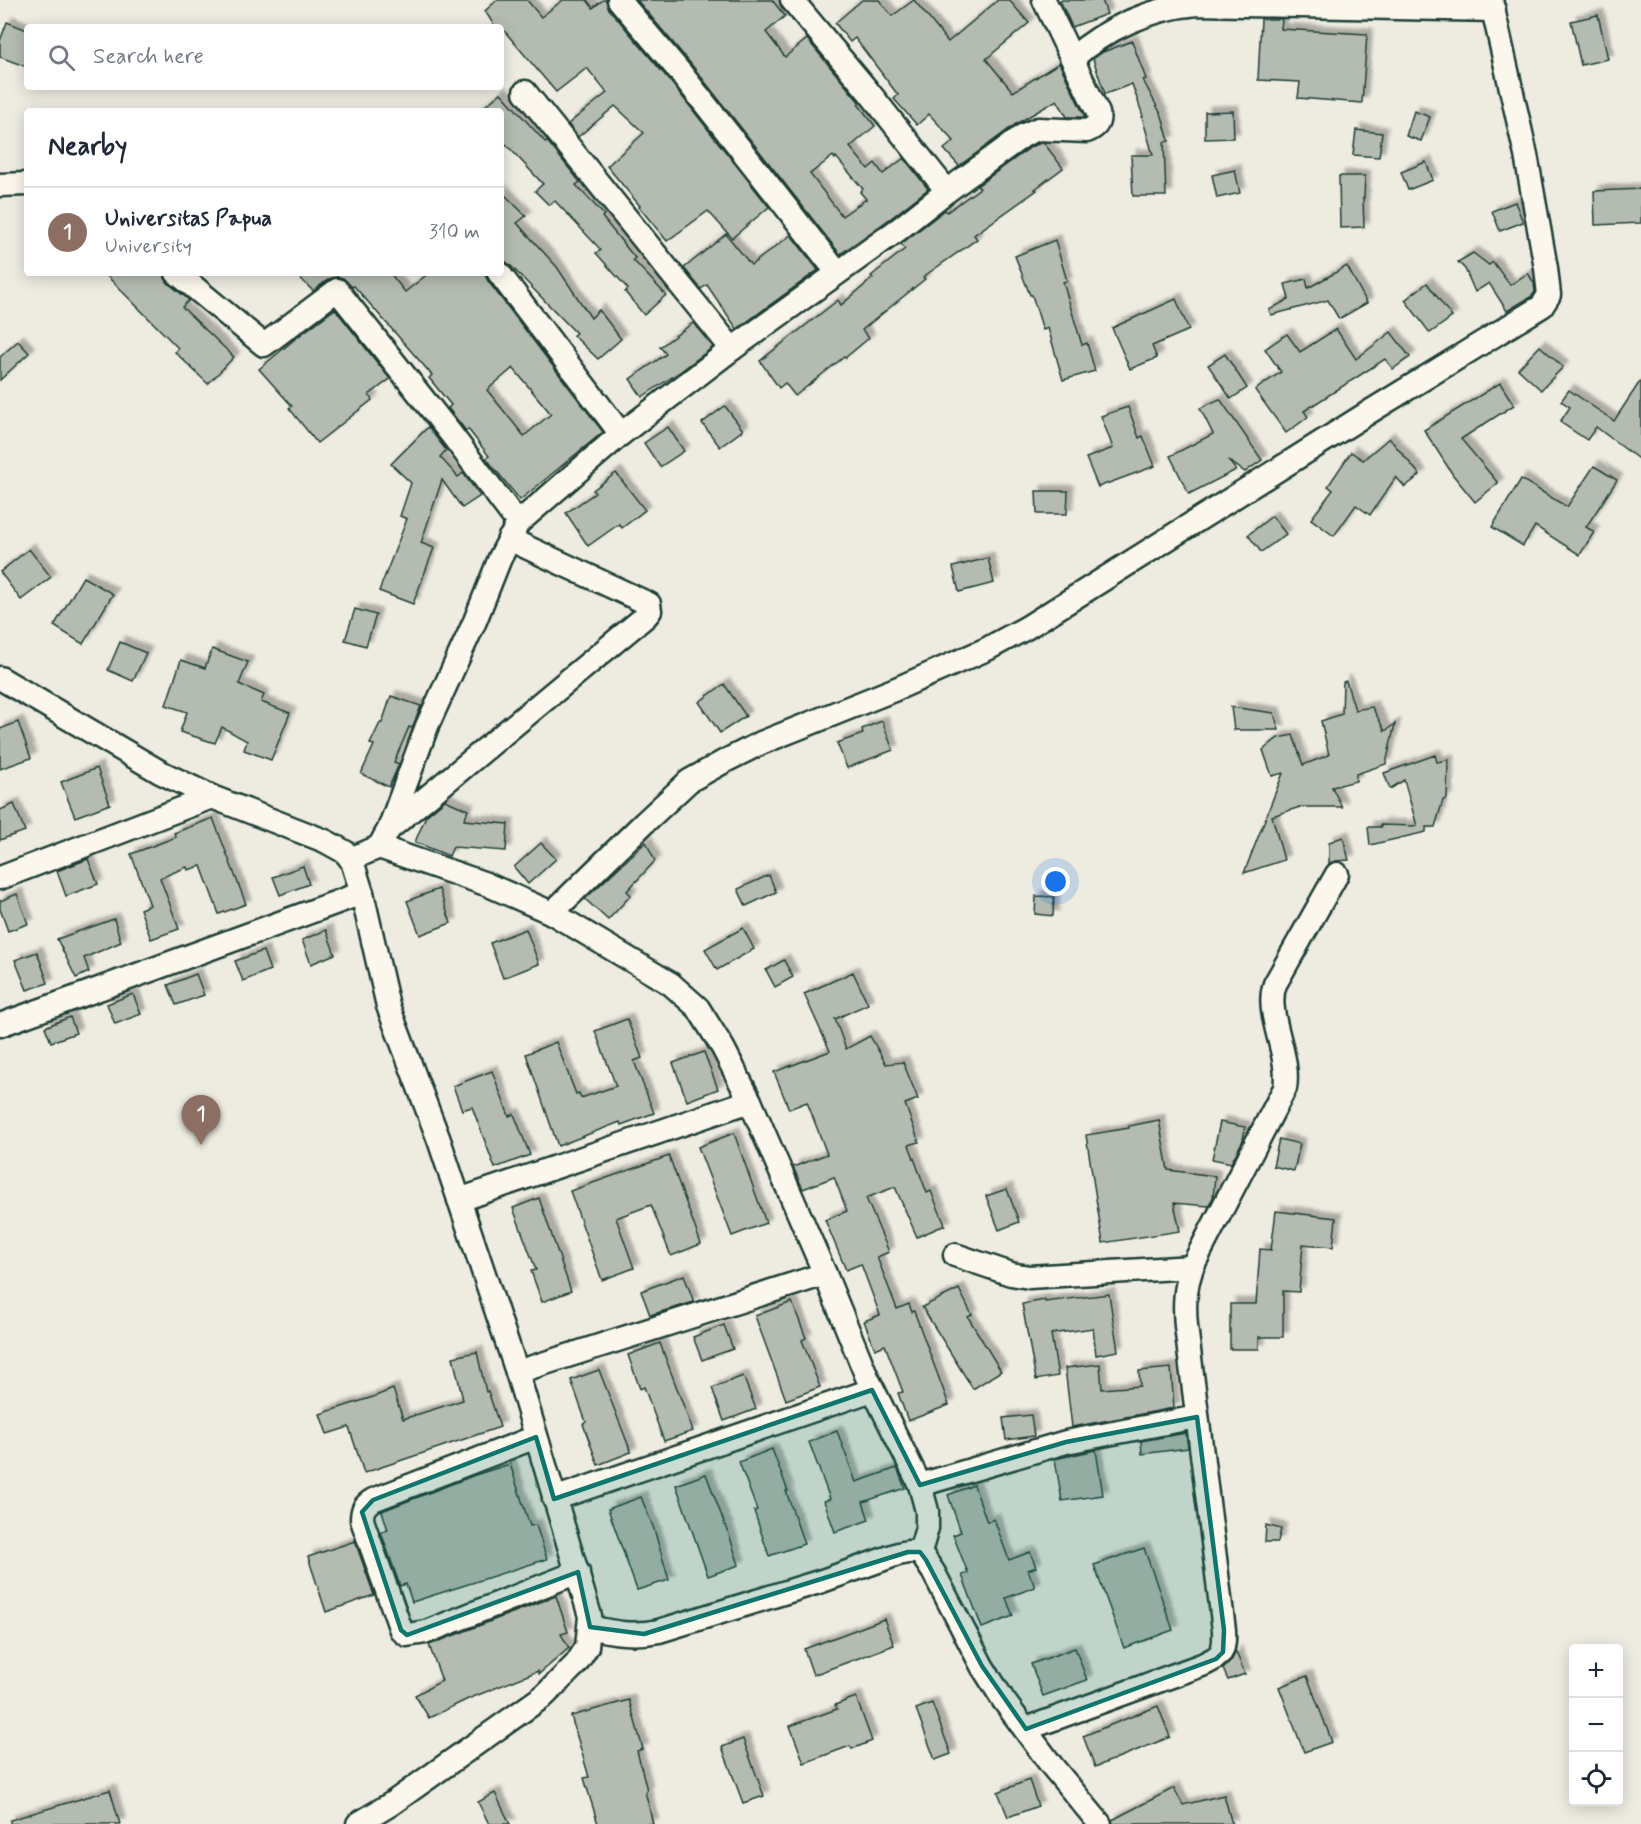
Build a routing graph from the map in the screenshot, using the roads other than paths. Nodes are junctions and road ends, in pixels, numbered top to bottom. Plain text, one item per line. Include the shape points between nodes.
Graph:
1 (619, 0) edge
2 (792, 0) edge
3 (1044, 0) edge
4 (1492, 5) edge
5 (1072, 58) junction
6 (525, 92) dead end
7 (24, 184) edge
8 (0, 185) edge
9 (947, 191) junction
10 (837, 272) junction
11 (181, 276) edge
12 (501, 276) edge
13 (732, 349) junction
14 (621, 434) junction
15 (513, 531) junction
16 (0, 678) edge
17 (212, 797) junction
18 (384, 838) junction
19 (352, 861) junction
20 (1337, 874) dead end
21 (0, 878) edge
22 (362, 893) junction
23 (552, 913) junction
24 (0, 1025) edge
25 (750, 1101) junction
26 (459, 1200) junction
27 (955, 1255) dead end
28 (1192, 1267) junction
29 (825, 1274) junction
30 (517, 1372) junction
31 (873, 1390) junction
32 (1197, 1417) junction
33 (536, 1437) junction
34 (920, 1485) junction
35 (554, 1499) junction
36 (920, 1552) junction
37 (578, 1572) junction
38 (590, 1627) junction
39 (1026, 1729) junction
40 (358, 1824) edge
41 (1100, 1824) edge

1 - 10 street
2 - 9 street
3 - 5 street
4 - 5 street via 1181,5 1110,31
4 - 23 street via 1526,155 1546,268 1549,295 1542,306 1026,628 896,689 761,743 689,781
5 - 9 street via 1098,113 1097,124 1087,131 1031,131
6 - 13 street
7 - 8 street
9 - 10 street
10 - 13 street
11 - 15 street via 264,345 337,290 451,435
12 - 14 street
13 - 14 street
14 - 15 street
15 - 18 street via 427,726
15 - 18 street via 649,604 650,611
16 - 17 street via 160,772
17 - 19 street via 325,841 345,852
17 - 21 street
18 - 19 street
18 - 23 street
19 - 22 street
20 - 28 street via 1272,993 1287,1076 1284,1088
22 - 24 street
22 - 26 street via 388,1006
23 - 25 street via 671,984 698,1008
25 - 26 street
25 - 29 street
26 - 30 street
27 - 28 street via 1029,1277
28 - 32 street via 1184,1304
29 - 30 street
29 - 31 street
30 - 33 street
31 - 34 street
31 - 35 street
32 - 34 street via 1066,1442
32 - 39 street via 1224,1630 1223,1652 1202,1665
33 - 35 street
33 - 37 street via 373,1500 366,1504 362,1520 401,1630 407,1635 426,1632
34 - 36 street via 927,1528
35 - 37 street
36 - 38 street via 898,1554 659,1631 633,1635
36 - 39 street via 982,1666
37 - 38 street
38 - 40 street via 587,1647 576,1664 545,1695
39 - 41 street

